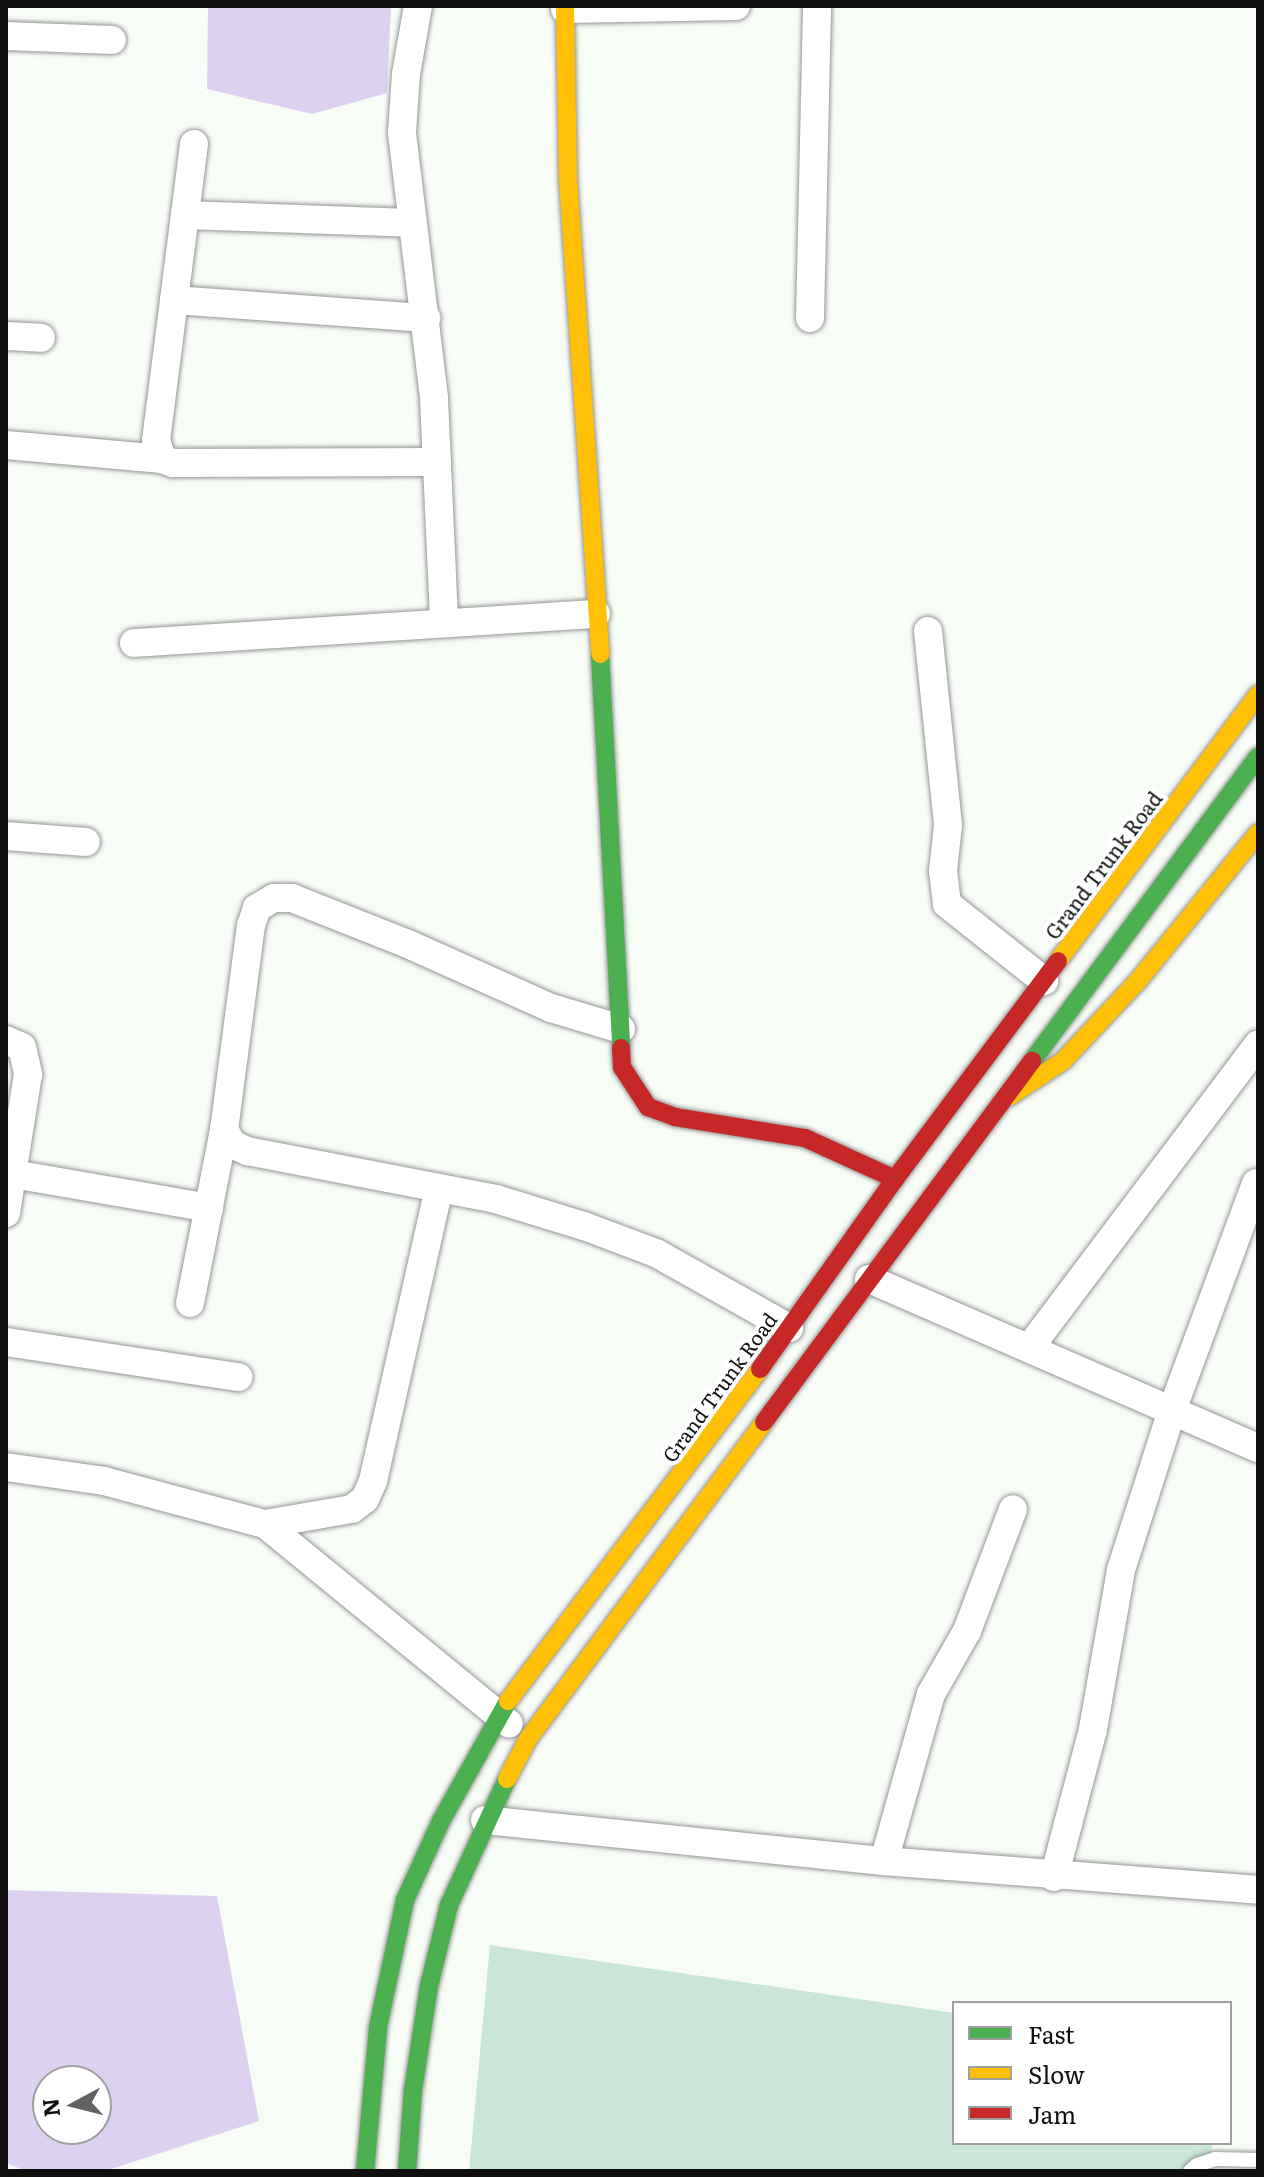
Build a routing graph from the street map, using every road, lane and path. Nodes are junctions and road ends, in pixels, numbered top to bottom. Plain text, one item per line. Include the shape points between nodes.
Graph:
1 (418, 6) edge
2 (817, 6) edge
3 (565, 7) edge
4 (722, 7) edge
5 (6, 36) edge
6 (112, 40) dead end
7 (194, 144) dead end
8 (185, 215) junction
9 (411, 223) junction
10 (174, 300) junction
11 (426, 318) junction
12 (810, 318) dead end
13 (6, 336) edge
14 (41, 338) dead end
15 (6, 445) edge
16 (162, 459) junction
17 (437, 462) junction
18 (596, 614) junction
19 (444, 623) junction
20 (928, 631) dead end
21 (134, 643) dead end
22 (1258, 695) edge
23 (1258, 757) edge
24 (1258, 833) edge
25 (6, 836) edge
26 (86, 842) dead end
27 (1044, 981) junction
28 (621, 1029) junction
29 (6, 1040) edge
30 (1258, 1044) edge
31 (1000, 1103) junction
32 (224, 1129) junction
33 (13, 1174) junction
34 (895, 1179) junction
35 (1256, 1183) edge
36 (439, 1188) junction
37 (209, 1208) junction
38 (6, 1213) edge
39 (869, 1279) junction
40 (190, 1303) dead end
41 (789, 1328) junction
42 (6, 1342) edge
43 (1030, 1347) junction
44 (238, 1377) dead end
45 (1171, 1413) junction
46 (1258, 1448) edge
47 (6, 1467) edge
48 (1013, 1509) dead end
49 (265, 1524) junction
50 (498, 1714) junction
51 (528, 1739) junction
52 (485, 1820) junction
53 (884, 1861) junction
54 (1054, 1877) junction
55 (1258, 1890) edge
56 (1258, 2160) edge
57 (365, 2171) edge
58 (407, 2171) edge
59 (1190, 2171) edge

1 - 9 street via 402,133
2 - 12 street
3 - 4 street
3 - 18 main road via 568,179
5 - 6 street
7 - 8 street
8 - 9 street
8 - 10 street
9 - 11 street
10 - 11 street
10 - 16 street via 156,440
11 - 17 street
13 - 14 street
15 - 16 street
16 - 17 street
17 - 19 street
18 - 19 street
18 - 28 main road
19 - 21 street
20 - 27 street via 948,825 943,871 947,904
22 - 27 main road, Grand Trunk Road
23 - 31 main road
24 - 31 main road via 1137,982 1063,1061
25 - 26 street
27 - 34 main road, Grand Trunk Road
28 - 32 street via 551,1008 292,898 274,898 257,908 251,925
28 - 34 main road via 622,1067 648,1107 675,1117 805,1138
29 - 33 street via 22,1047 28,1074
30 - 43 street
31 - 39 main road
32 - 36 street via 232,1144 247,1151
32 - 37 street
33 - 37 street
33 - 38 street
34 - 41 main road, Grand Trunk Road
35 - 45 street
36 - 41 street via 496,1199 656,1253
36 - 49 street via 365,1499 352,1509
37 - 40 street
39 - 43 street
39 - 51 main road
41 - 50 main road, Grand Trunk Road
42 - 44 street
43 - 45 street
45 - 46 street
45 - 54 street via 1121,1570 1093,1729
47 - 49 street via 104,1481
48 - 53 street via 967,1631 931,1694
49 - 50 street
50 - 51 street
50 - 57 main road, Grand Trunk Road via 405,1900 378,2027
51 - 52 main road
52 - 53 street
52 - 58 main road via 449,1905 429,1986
53 - 54 street
54 - 55 street
56 - 59 lane via 1215,2159

